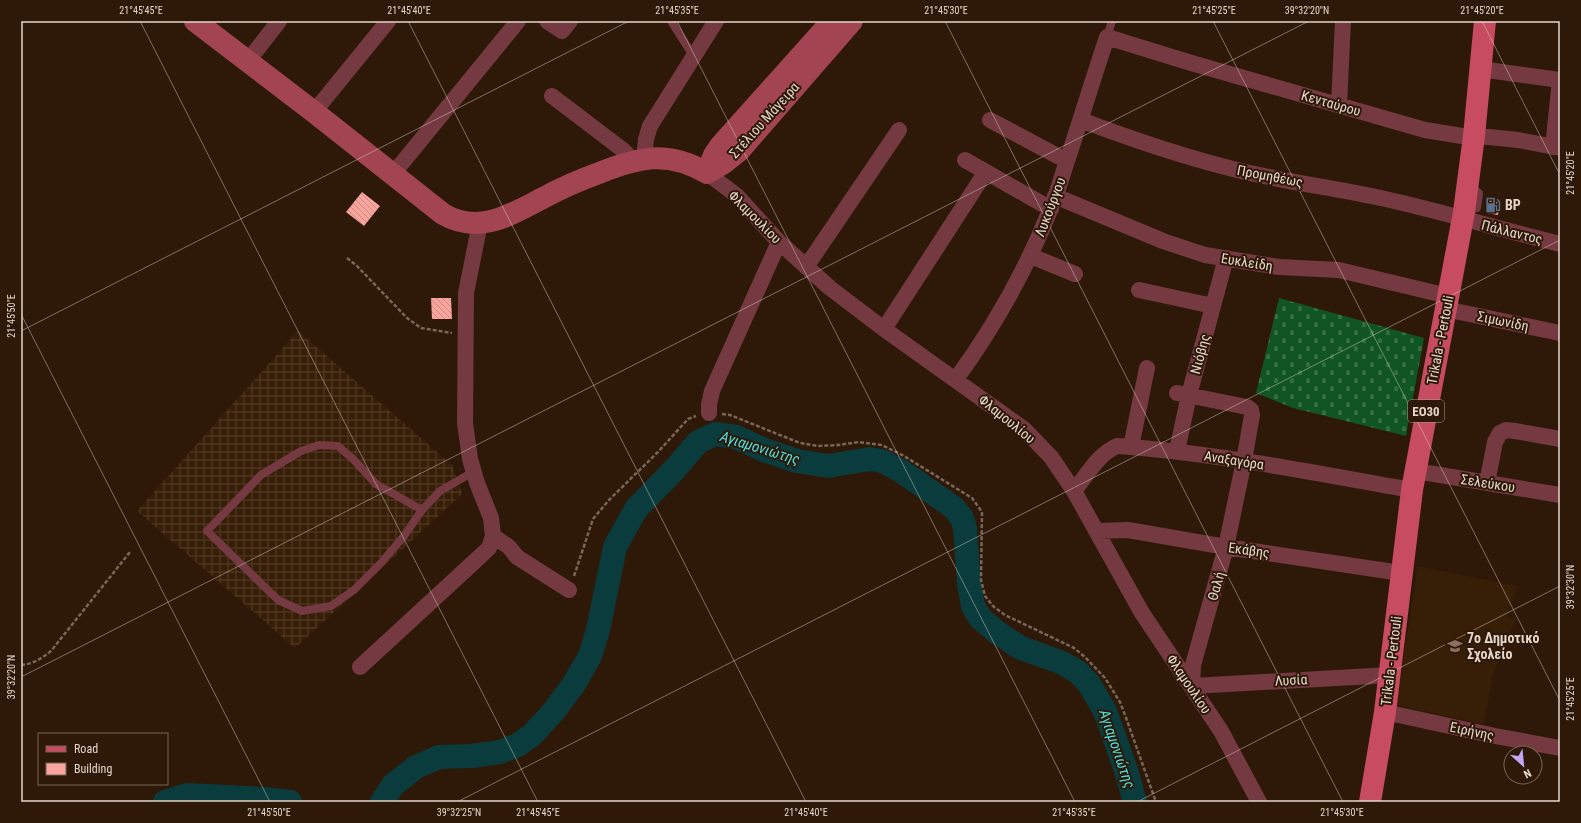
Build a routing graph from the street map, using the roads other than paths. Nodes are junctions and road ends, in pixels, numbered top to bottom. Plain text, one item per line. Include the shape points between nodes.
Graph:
1 (195, 21) edge
2 (279, 21) edge
3 (388, 21) edge
4 (518, 21) edge
5 (547, 21) edge
6 (570, 21) edge
7 (671, 21) edge
8 (716, 21) edge
9 (832, 21) edge
10 (852, 21) edge
11 (1112, 21) edge
12 (1343, 21) edge
13 (1485, 21) edge
14 (1107, 37) junction
15 (694, 57) junction
16 (248, 60) junction
17 (1480, 69) junction
18 (1560, 80) edge
19 (552, 96) dead end
20 (1339, 105) junction
21 (314, 112) junction
22 (990, 120) dead end
23 (1081, 120) junction
24 (899, 130) dead end
25 (1474, 136) junction
26 (1557, 148) edge
27 (638, 159) junction
28 (965, 160) dead end
29 (1067, 161) junction
30 (707, 173) junction
31 (985, 173) junction
32 (393, 174) junction
33 (1053, 202) junction
34 (1464, 216) junction
35 (480, 223) junction
36 (779, 242) junction
37 (1560, 244) edge
38 (1031, 256) junction
39 (1226, 258) junction
40 (806, 267) junction
41 (1075, 274) dead end
42 (1139, 290) dead end
43 (1446, 302) junction
44 (1213, 306) junction
45 (884, 328) junction
46 (1560, 333) edge
47 (1147, 368) dead end
48 (956, 379) junction
49 (1183, 394) junction
50 (709, 412) road end
51 (1560, 439) edge
52 (1131, 447) junction
53 (1177, 451) junction
54 (1244, 461) junction
55 (473, 472) junction
56 (1414, 480) junction
57 (1487, 483) junction
58 (1074, 491) junction
59 (1560, 495) edge
60 (422, 510) junction
61 (1097, 531) junction
62 (493, 536) junction
63 (1226, 547) junction
64 (1401, 573) junction
65 (569, 590) road end
66 (360, 668) dead end
67 (1390, 675) junction
68 (1192, 686) junction
69 (1385, 712) junction
70 (1560, 748) edge
71 (1259, 802) edge
72 (1370, 802) edge

1 - 16 main road
2 - 16 street
3 - 21 street
4 - 32 street
5 - 6 street via 562,31
7 - 15 lane
8 - 15 street
9 - 30 main road, Στέλιου Μάγειρα via 720,146
10 - 30 main road, Στέλιου Μάγειρα via 739,151
11 - 14 lane, Λυκούργου
12 - 20 street
13 - 17 main road, Trikala - Pertouli / ΕΟ30
14 - 20 street, Κενταύρου
14 - 23 street, Λυκούργου
15 - 27 street via 650,126
16 - 21 main road
17 - 18 street
17 - 25 main road, Trikala - Pertouli / ΕΟ30
18 - 26 street
19 - 27 street
20 - 25 street, Κενταύρου via 1425,130
21 - 32 main road
22 - 29 street
23 - 29 street, Λυκούργου
23 - 34 street, Προμηθέως via 1180,155 1234,169
24 - 40 street
25 - 26 street, Κενταύρου via 1518,140
25 - 34 main road, Trikala - Pertouli / ΕΟ30
27 - 30 main road via 678,160
27 - 35 main road via 591,176 505,216
28 - 31 street, Ευκλείδη
29 - 33 street, Λυκούργου
30 - 36 street, Φλαμουλίου via 736,195
31 - 33 street, Ευκλείδη
31 - 45 street
32 - 35 main road via 443,214 465,223
33 - 38 street, Λυκούργου
33 - 39 street, Ευκλείδη via 1189,251
34 - 37 street, Πάλλαντος
34 - 43 main road, Trikala - Pertouli / ΕΟ30
35 - 55 street via 468,279 465,334 465,423
36 - 40 street, Φλαμουλίου
36 - 50 street via 712,392
38 - 41 street
38 - 48 street, Λυκούργου via 978,349
39 - 43 street, Ευκλείδη via 1296,269 1339,270
39 - 44 street, Νιόβης
40 - 45 street, Φλαμουλίου
42 - 44 street
43 - 46 street, Σιμωνίδη
43 - 56 main road, Trikala - Pertouli / ΕΟ30
44 - 49 street, Νιόβης
45 - 48 street, Φλαμουλίου
47 - 52 street
48 - 58 street, Φλαμουλίου via 1024,429 1051,457
49 - 53 street, Νιόβης
49 - 54 street, Θαλή via 1247,407 1251,410
51 - 57 street via 1515,430 1500,433 1495,442
52 - 53 street, Αναξαγόρα
52 - 58 street, Αναξαγόρα via 1117,446 1109,449
53 - 54 street, Αναξαγόρα
54 - 56 street, Αναξαγόρα
54 - 63 street, Θαλή
55 - 60 lane via 440,491
55 - 62 street via 491,518
56 - 57 street, Σελεύκου
56 - 64 main road, Trikala - Pertouli / ΕΟ30
57 - 59 street, Σελεύκου
58 - 61 street, Φλαμουλίου
60 - 60 lane via 404,536 354,590 331,606 302,611 278,600 207,531 261,476 301,451 320,445 338,446 376,484
61 - 63 street, Εκάβης via 1128,530
61 - 68 street, Φλαμουλίου via 1142,613
62 - 65 street via 509,547 517,557
62 - 66 street via 489,548
63 - 64 street, Εκάβης
63 - 68 street, Θαλή via 1193,665
64 - 67 main road, Trikala - Pertouli / ΕΟ30
67 - 68 street, Λυσία
67 - 69 main road, Trikala - Pertouli / ΕΟ30
68 - 71 street, Φλαμουλίου via 1221,731
69 - 70 street, Ειρήνης
69 - 72 main road, Trikala - Pertouli / ΕΟ30

